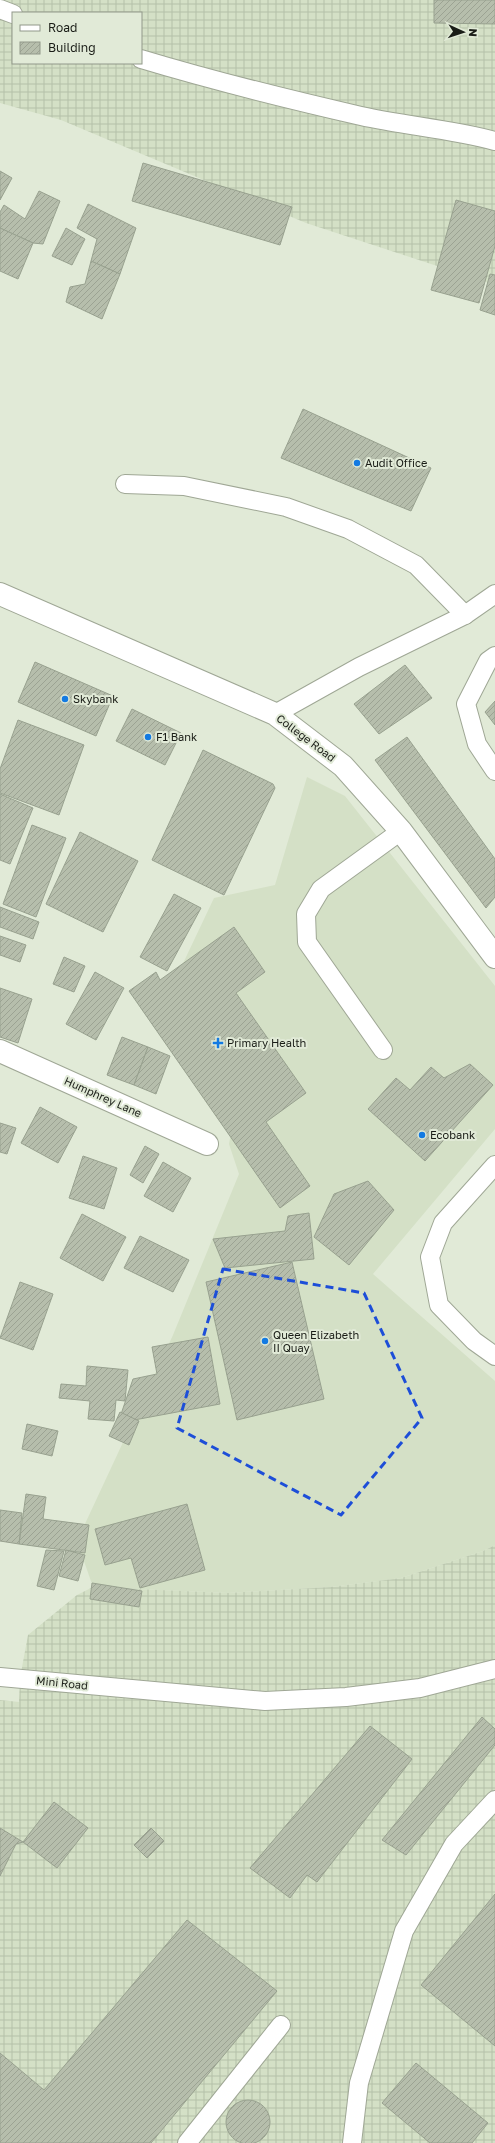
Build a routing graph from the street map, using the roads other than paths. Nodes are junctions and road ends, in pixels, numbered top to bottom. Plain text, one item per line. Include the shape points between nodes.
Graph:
1 (0, 9) edge
2 (12, 14) edge
3 (142, 59) edge
4 (495, 141) edge
5 (125, 484) dead end
6 (0, 594) edge
7 (495, 594) edge
8 (465, 614) junction
9 (495, 656) edge
10 (275, 714) junction
11 (495, 771) edge
12 (401, 831) junction
13 (495, 957) edge
14 (383, 1050) dead end
15 (0, 1051) edge
16 (206, 1144) dead end
17 (495, 1166) edge
18 (495, 1356) edge
19 (495, 1669) edge
20 (0, 1677) edge
21 (495, 1800) edge
22 (281, 2025) dead end
23 (187, 2143) edge
24 (352, 2143) edge

1 - 2 lane
3 - 4 lane via 223,83 347,112 470,134
5 - 8 lane via 184,486 286,507 348,529 416,565
6 - 10 street, College Road
7 - 8 lane
8 - 10 lane via 360,667
9 - 11 lane via 488,661 466,704 477,744
10 - 12 street, College Road via 343,766
12 - 13 street, College Road
12 - 14 lane via 321,889 306,914 307,942
15 - 16 street, Humphrey Lane
17 - 18 lane via 443,1223 430,1257 438,1305 474,1340
19 - 20 lane, Mini Road via 420,1688 346,1697 265,1701
21 - 24 lane via 454,1844 404,1931 359,2083
22 - 23 lane

